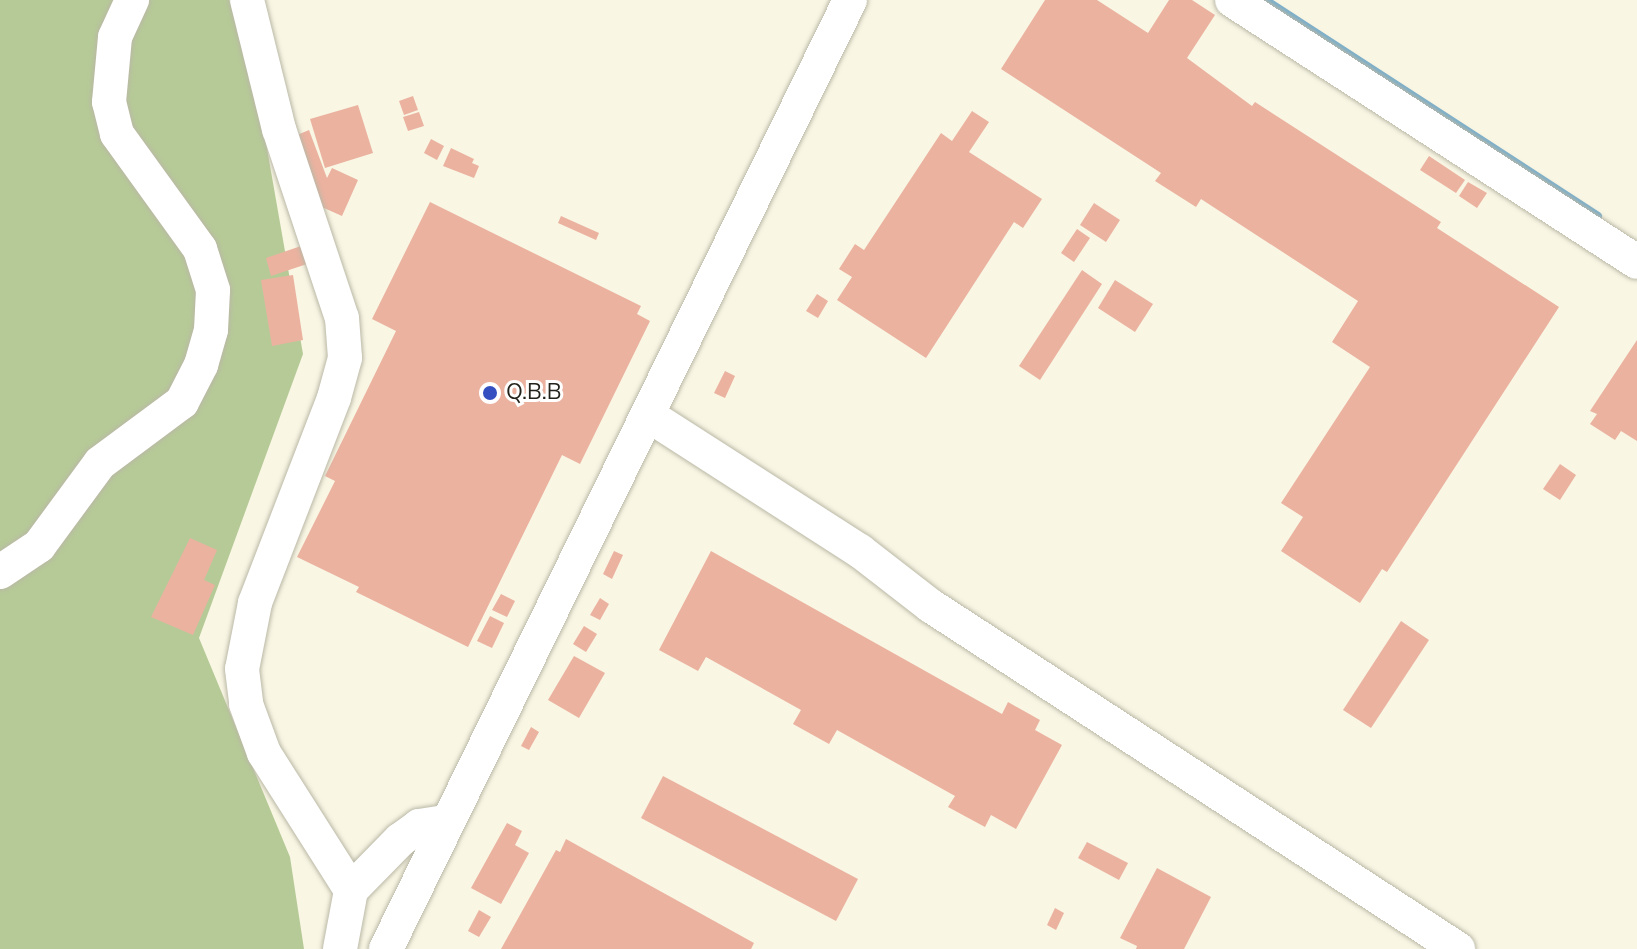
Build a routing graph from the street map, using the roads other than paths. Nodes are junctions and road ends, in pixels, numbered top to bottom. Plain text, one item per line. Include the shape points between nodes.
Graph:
1 (132, 0) edge
2 (247, 0) edge
3 (850, 0) edge
4 (1232, 0) edge
5 (1637, 262) edge
6 (648, 415) junction
7 (0, 572) edge
8 (445, 822) junction
9 (351, 890) junction
10 (340, 949) edge
11 (386, 949) edge
12 (1458, 949) edge

1 - 7 street via 115,37 109,102 117,134 200,249 213,290 211,330 182,402 100,463 39,546
2 - 9 street via 279,129 342,318 345,358 255,603 242,669 246,704 264,753
3 - 6 street
4 - 5 street
6 - 8 street
6 - 12 street
8 - 9 street via 419,826
8 - 11 street
9 - 10 street

